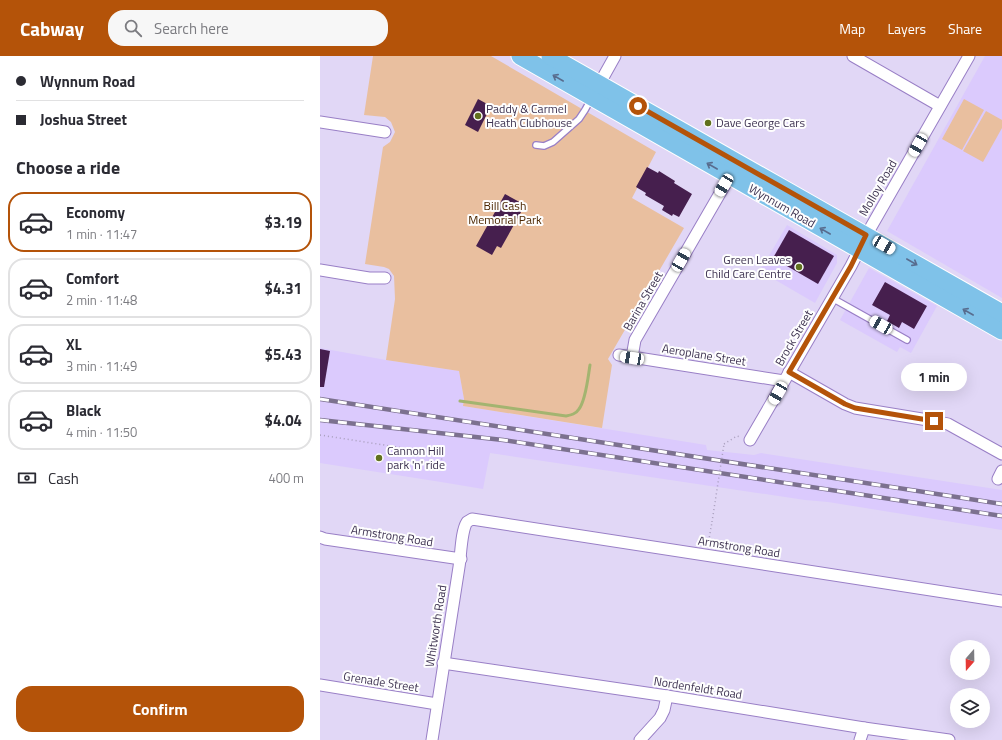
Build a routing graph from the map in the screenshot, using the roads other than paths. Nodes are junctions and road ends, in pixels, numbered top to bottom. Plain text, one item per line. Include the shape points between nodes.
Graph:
1 (520, 56) edge
2 (550, 56) edge
3 (615, 56) edge
4 (853, 56) edge
5 (969, 56) edge
6 (596, 91) junction
7 (940, 106) junction
8 (320, 122) edge
9 (385, 132) dead end
10 (536, 145) dead end
11 (730, 176) junction
12 (863, 243) junction
13 (320, 270) edge
14 (385, 278) dead end
15 (832, 298) junction
16 (1002, 313) edge
17 (1002, 331) edge
18 (906, 340) dead end
19 (619, 355) dead end
20 (632, 358) junction
21 (787, 377) junction
22 (750, 440) road end
23 (1002, 454) edge
24 (472, 519) joint
25 (320, 537) edge
26 (461, 559) junction
27 (1002, 601) edge
28 (443, 663) junction
29 (320, 686) edge
30 (667, 696) junction
31 (437, 704) junction
32 (864, 728) junction
33 (432, 740) edge
34 (640, 740) edge
35 (860, 740) edge
36 (949, 740) edge

6 -> 1 main road, Wynnum Road
2 - 6 main road, Wynnum Road
3 - 6 street
4 - 7 street
5 - 7 street, Molloy Road
6 - 10 lane via 579,119 552,142 544,146
11 -> 6 main road, Wynnum Road
6 - 12 main road, Wynnum Road via 753,172
7 - 12 street, Molloy Road
8 - 9 street
12 -> 11 main road, Wynnum Road
11 - 20 street, Barina Street via 635,340
12 - 15 street, Brock Street
12 -> 16 main road, Wynnum Road
17 -> 12 main road, Wynnum Road
13 - 14 street
15 - 18 lane
15 - 21 street, Brock Street
19 - 20 street, Aeroplane Street
20 - 21 street, Aeroplane Street
21 - 22 street, Brock Street
21 - 23 street via 855,408 948,424
24 - 26 street, Whitworth Road via 465,526
24 - 27 street, Armstrong Road
25 - 26 street, Armstrong Road
26 - 28 street, Whitworth Road
28 - 30 street, Nordenfeldt Road
28 - 31 street, Whitworth Road
29 - 31 street, Grenade Street
30 - 32 street, Nordenfeldt Road
30 - 34 street via 660,718
31 - 33 street, Whitworth Road
32 - 35 street
32 - 36 street, Nordenfeldt Road

